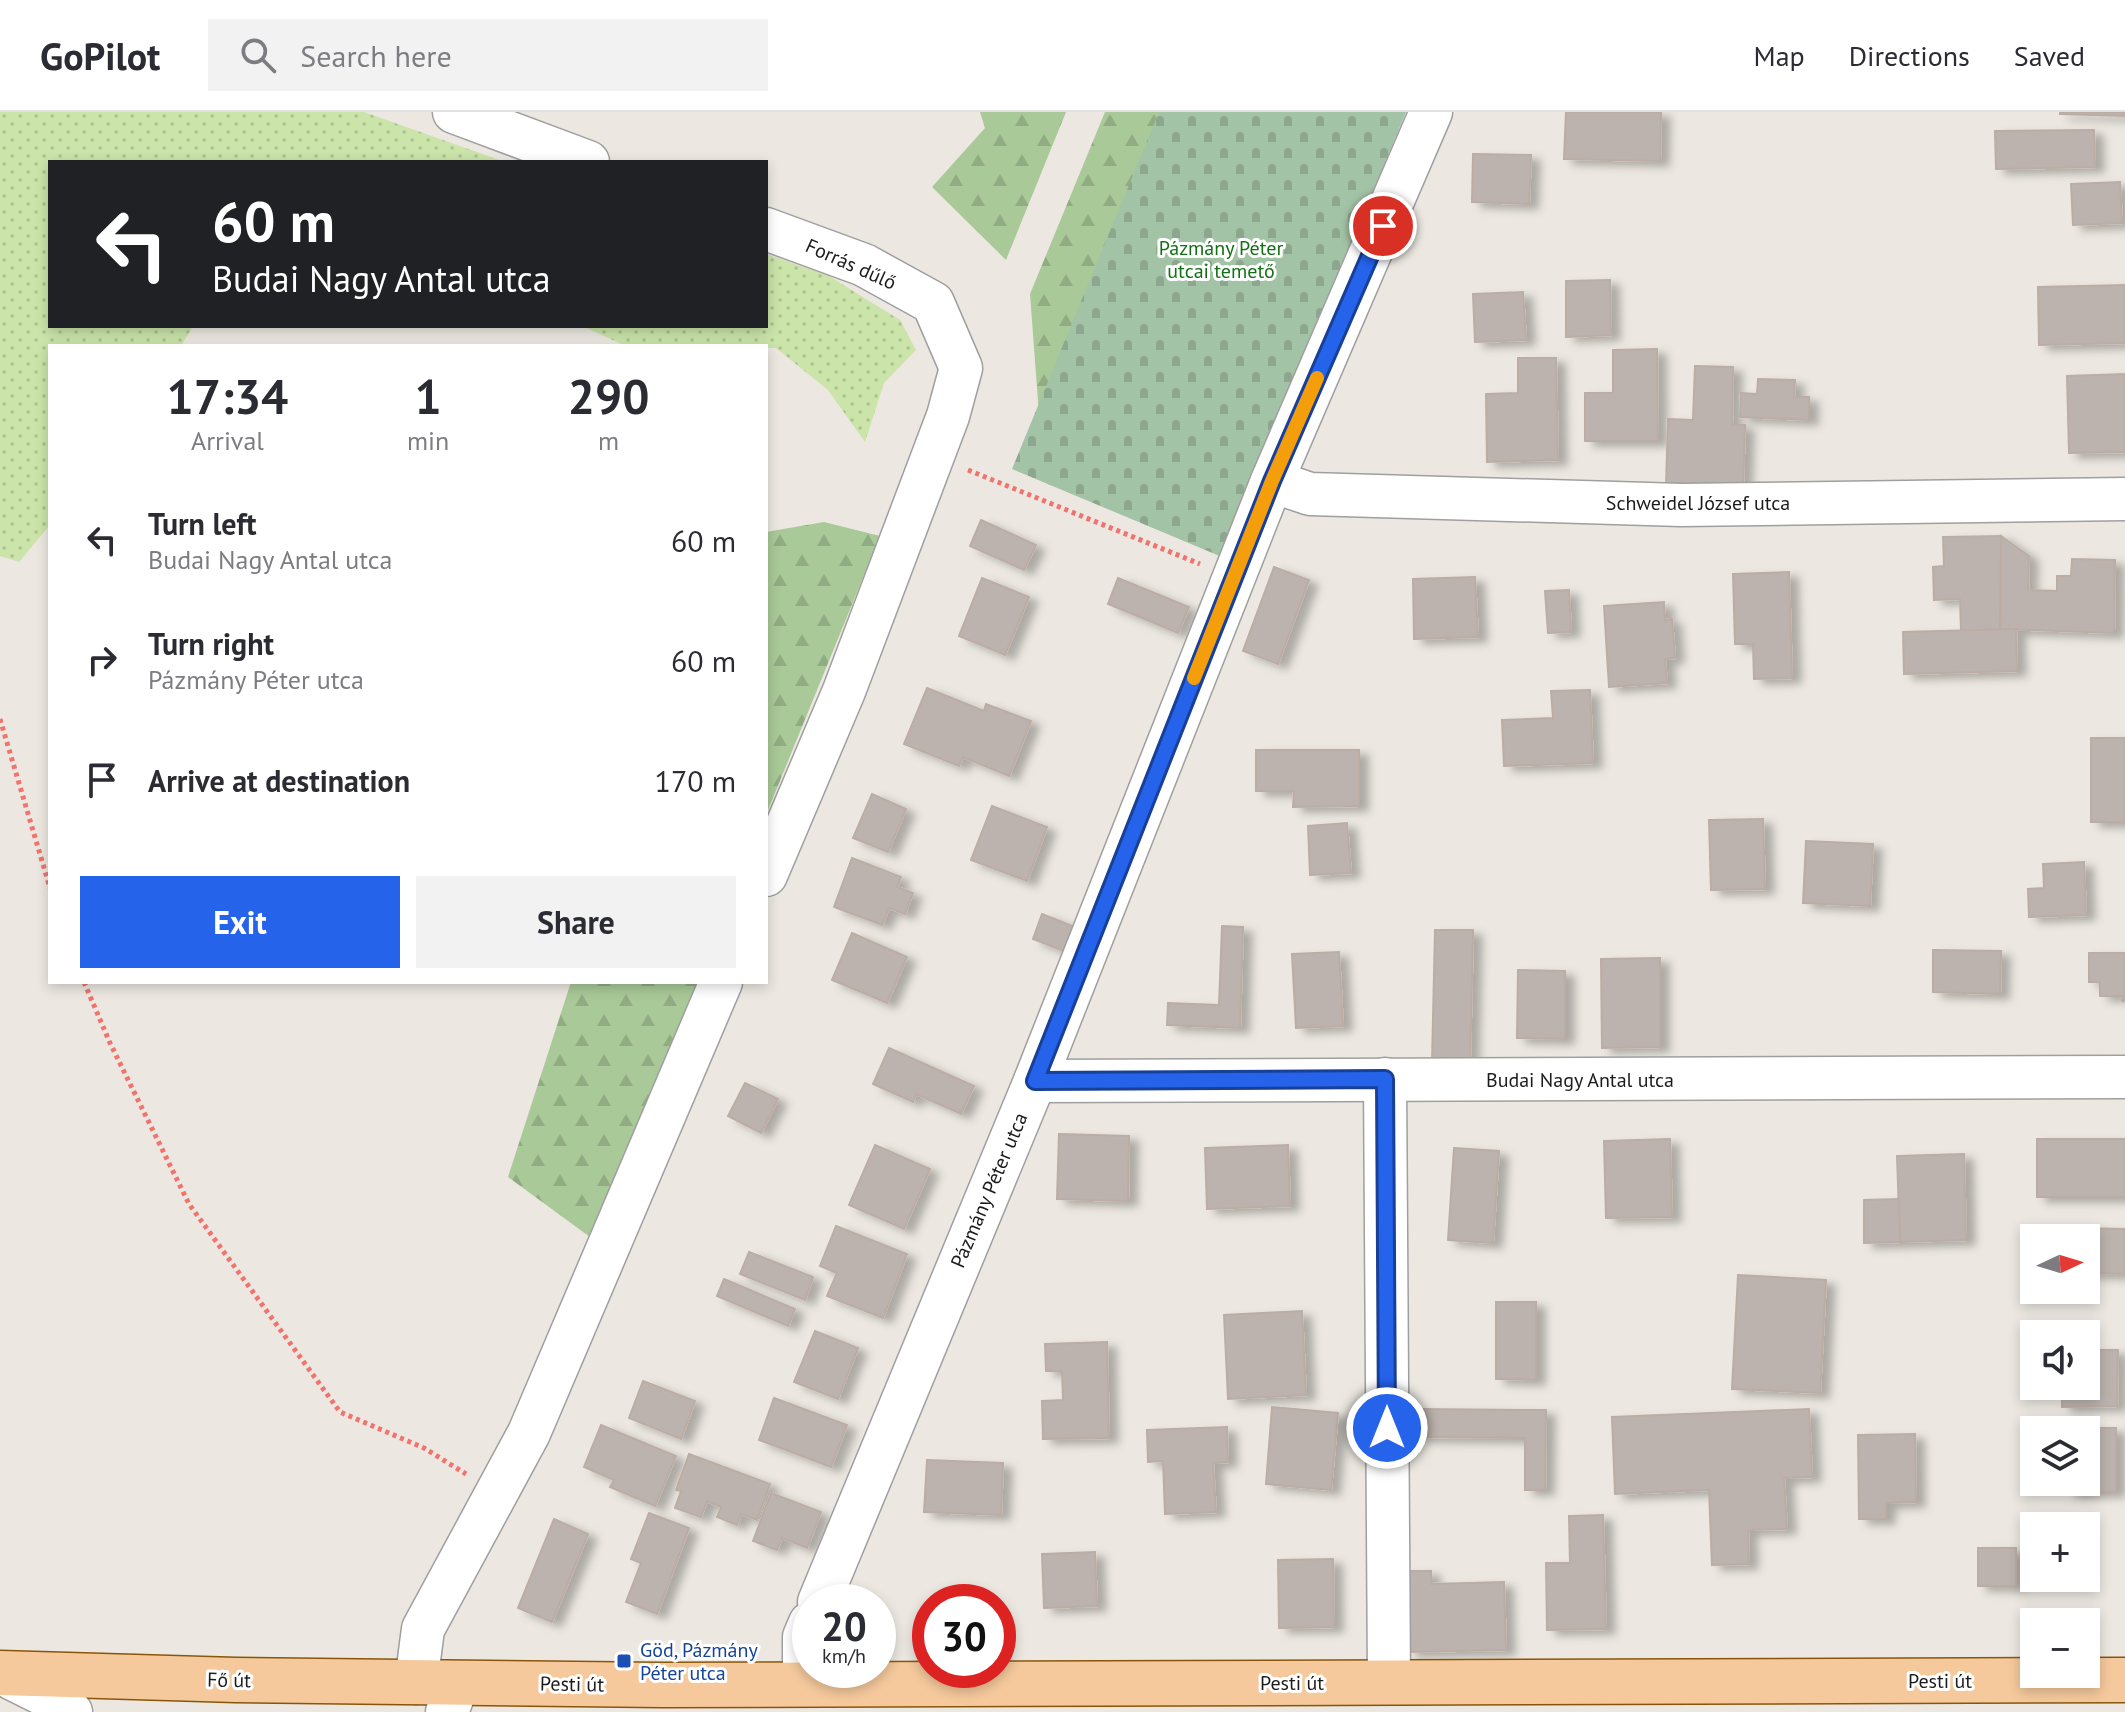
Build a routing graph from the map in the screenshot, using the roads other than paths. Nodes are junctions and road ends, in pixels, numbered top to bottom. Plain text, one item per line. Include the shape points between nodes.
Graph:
1 (454, 112) edge
2 (1431, 112) edge
3 (583, 160) edge
4 (768, 230) edge
5 (1272, 481) junction
6 (2125, 499) edge
7 (768, 870) edge
8 (720, 984) edge
9 (2125, 1077) edge
10 (1385, 1079) junction
11 (1035, 1081) junction
12 (826, 1584) edge
13 (1, 1673) edge
14 (2125, 1680) edge
15 (1389, 1682) junction
16 (792, 1683) edge
17 (896, 1683) edge
18 (441, 1693) edge
19 (71, 1712) edge

1 - 3 street
2 - 5 street, Pázmány Péter utca
4 - 7 street, Forrás dűlő via 864,265 933,303 961,368 948,416 844,691
5 - 6 street, Schweidel József utca via 1310,494 1681,505
5 - 11 street, Pázmány Péter utca
8 - 18 street via 529,1433 423,1629
9 - 10 street, Budai Nagy Antal utca
10 - 11 street, Budai Nagy Antal utca
10 - 15 street
11 - 12 street, Pázmány Péter utca
13 - 18 main road, Fő út
13 - 19 street
14 - 15 main road, Pesti út
15 - 17 main road, Pesti út
16 - 18 main road, Pesti út

